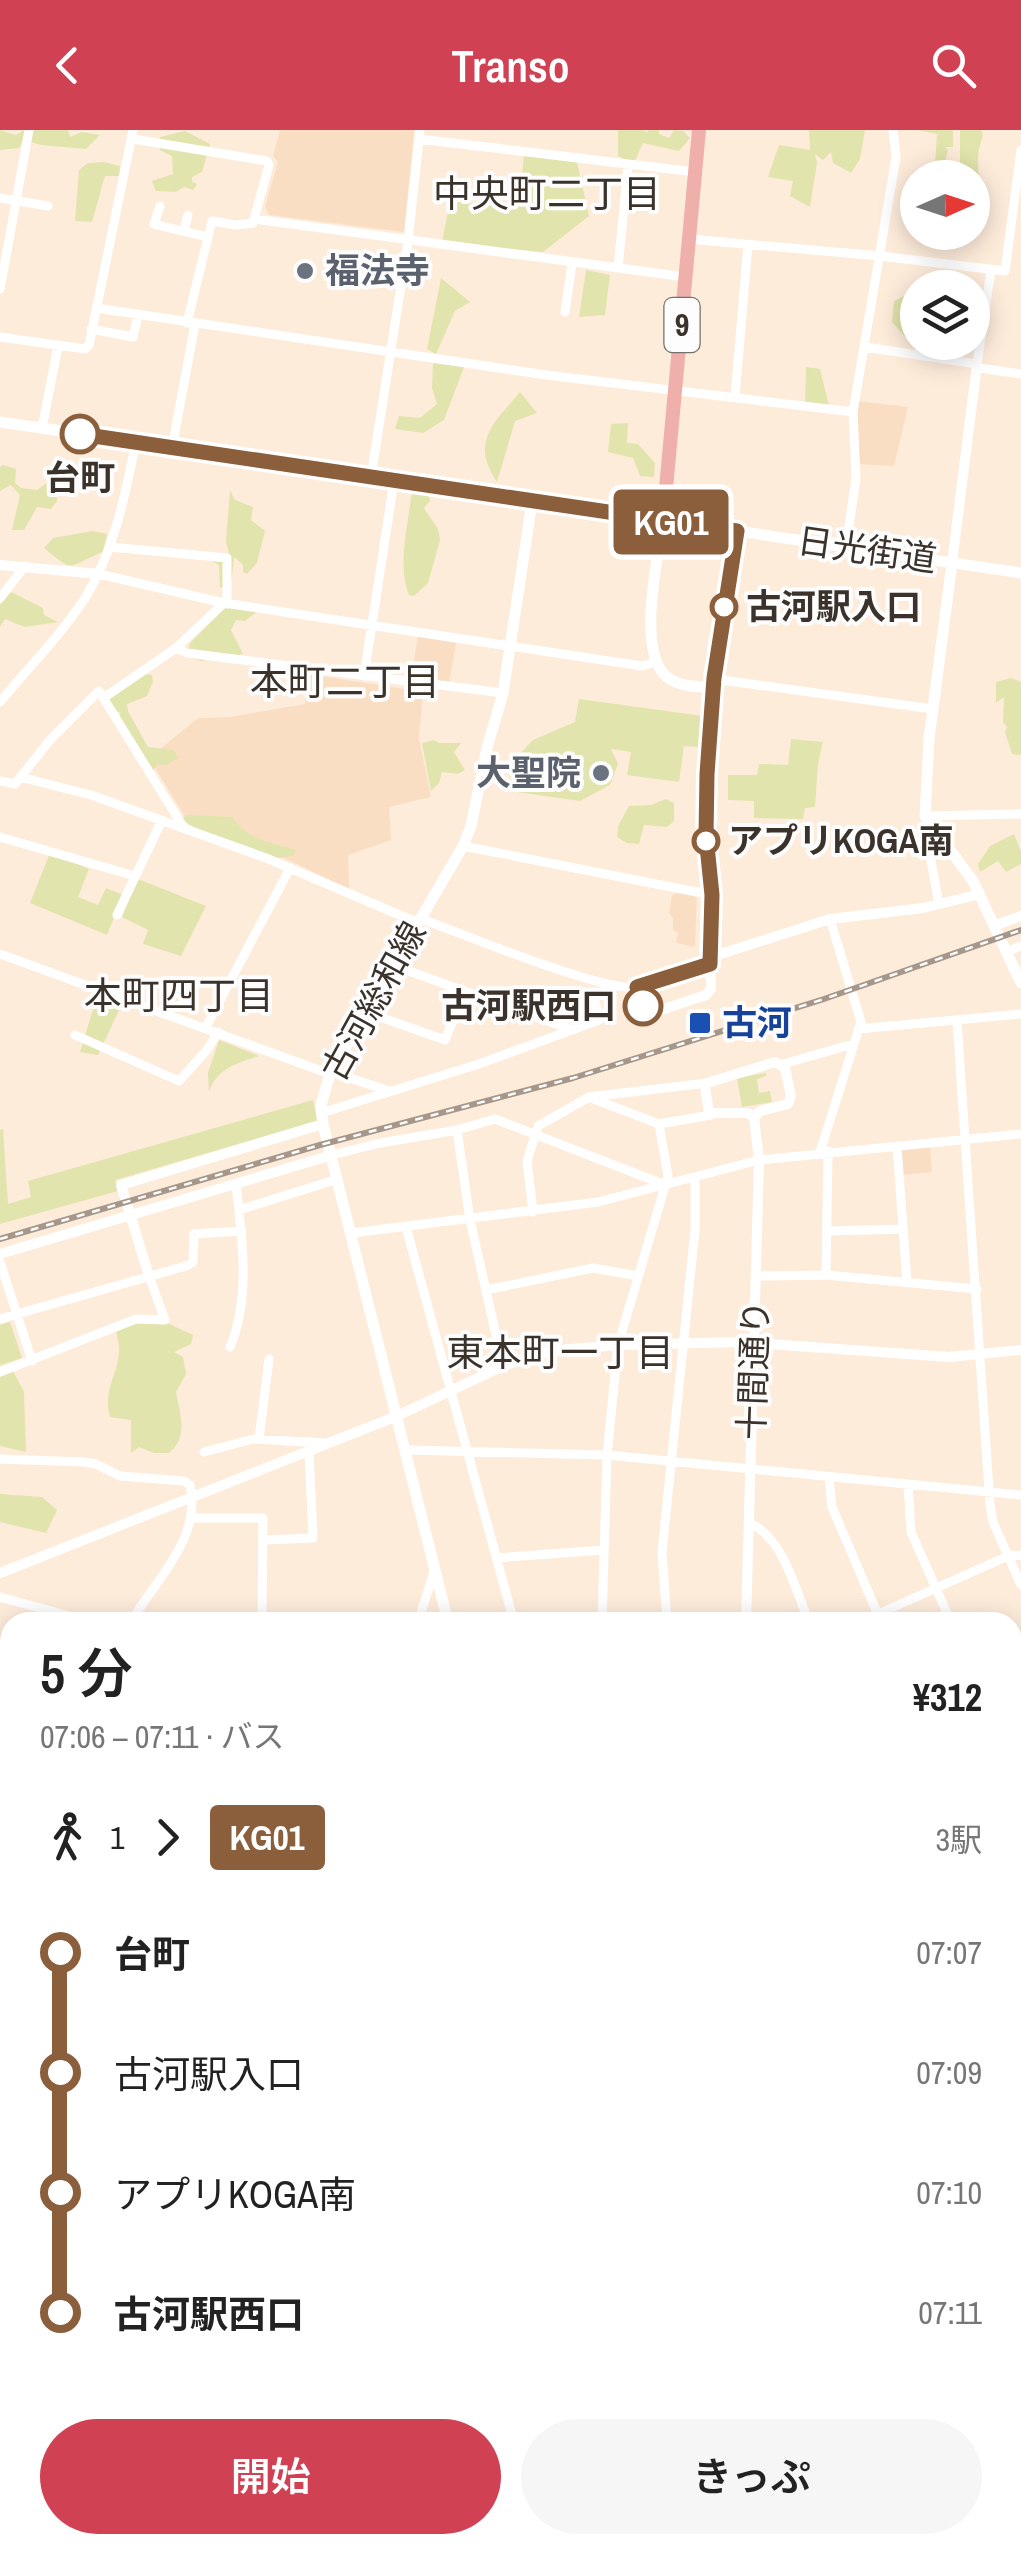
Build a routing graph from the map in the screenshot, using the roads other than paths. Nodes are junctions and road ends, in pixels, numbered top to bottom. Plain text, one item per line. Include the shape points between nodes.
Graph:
1 (28, 130) edge
2 (699, 130) edge
3 (893, 130) edge
4 (133, 134) edge
5 (419, 135) edge
6 (1021, 150) edge
7 (628, 166) junction
8 (695, 172) junction
9 (0, 198) edge
10 (18, 202) junction
11 (48, 206) dead end
12 (160, 206) dead end
13 (188, 215) dead end
14 (254, 219) junction
15 (1016, 229) edge
16 (184, 231) junction
17 (208, 237) junction
18 (689, 239) junction
19 (408, 241) junction
20 (748, 244) junction
21 (880, 256) junction
22 (572, 263) junction
23 (618, 268) junction
24 (991, 270) junction
25 (686, 276) junction
26 (0, 289) edge
27 (96, 308) junction
28 (565, 312) dead end
29 (138, 315) junction
30 (191, 323) junction
31 (91, 329) junction
32 (0, 337) edge
33 (58, 346) junction
34 (865, 346) junction
35 (392, 351) junction
36 (978, 366) junction
37 (1021, 374) edge
38 (676, 392) junction
39 (736, 397) junction
40 (853, 412) junction
41 (0, 422) edge
42 (42, 428) junction
43 (136, 442) junction
44 (172, 448) junction
45 (371, 477) junction
46 (394, 480) junction
47 (532, 502) junction
48 (662, 520) junction
49 (737, 531) junction
50 (846, 547) junction
51 (110, 548) junction
52 (952, 563) junction
53 (0, 565) edge
54 (25, 566) junction
55 (1021, 573) edge
56 (98, 574) junction
57 (0, 598) edge
58 (226, 603) junction
59 (372, 626) junction
60 (176, 648) junction
61 (511, 648) junction
62 (655, 662) junction
63 (364, 676) junction
64 (713, 683) junction
65 (504, 694) junction
66 (104, 696) junction
67 (0, 702) edge
68 (933, 710) junction
69 (20, 776) junction
70 (0, 781) edge
71 (1021, 814) edge
72 (925, 816) junction
73 (162, 820) junction
74 (184, 829) junction
75 (934, 832) junction
76 (0, 836) edge
77 (463, 846) junction
78 (290, 868) junction
79 (135, 876) junction
80 (980, 894) junction
81 (712, 895) junction
82 (940, 904) junction
83 (117, 915) dead end
84 (1021, 916) edge
85 (830, 919) junction
86 (418, 920) junction
87 (996, 925) junction
88 (1021, 946) edge
89 (1008, 952) junction
90 (0, 954) edge
91 (711, 960) junction
92 (392, 965) junction
93 (1021, 983) edge
94 (615, 986) junction
95 (637, 987) junction
96 (465, 991) junction
97 (366, 1012) junction
98 (1021, 1014) edge
99 (958, 1021) junction
100 (206, 1027) junction
101 (575, 1030) junction
102 (858, 1030) junction
103 (218, 1032) junction
104 (74, 1035) dead end
105 (853, 1044) junction
106 (783, 1064) junction
107 (331, 1073) junction
108 (707, 1083) junction
109 (392, 1091) junction
110 (589, 1097) junction
111 (711, 1115) junction
112 (754, 1118) junction
113 (322, 1119) junction
114 (659, 1124) junction
115 (457, 1130) junction
116 (1021, 1134) edge
117 (533, 1135) junction
118 (966, 1140) junction
119 (896, 1146) junction
120 (824, 1152) junction
121 (332, 1156) junction
122 (759, 1160) junction
123 (695, 1177) junction
124 (338, 1179) junction
125 (236, 1184) junction
126 (666, 1185) junction
127 (239, 1210) junction
128 (533, 1212) junction
129 (131, 1216) junction
130 (470, 1220) junction
131 (406, 1227) junction
132 (903, 1230) junction
133 (242, 1231) junction
134 (827, 1231) junction
135 (352, 1233) junction
136 (0, 1254) edge
137 (0, 1262) edge
138 (826, 1275) junction
139 (149, 1276) junction
140 (638, 1276) junction
141 (757, 1276) junction
142 (907, 1282) junction
143 (978, 1289) junction
144 (486, 1290) junction
145 (16, 1314) junction
146 (0, 1318) edge
147 (755, 1342) junction
148 (683, 1344) junction
149 (618, 1345) junction
150 (230, 1347) dead end
151 (1021, 1350) edge
152 (980, 1356) junction
153 (32, 1360) junction
154 (269, 1360) dead end
155 (503, 1366) junction
156 (0, 1372) edge
157 (450, 1392) junction
158 (397, 1416) junction
159 (259, 1439) junction
160 (329, 1443) junction
161 (406, 1450) junction
162 (310, 1451) junction
163 (204, 1452) dead end
164 (467, 1452) junction
165 (607, 1455) junction
166 (0, 1458) edge
167 (670, 1461) junction
168 (750, 1468) junction
169 (830, 1478) junction
170 (908, 1484) junction
171 (989, 1492) junction
172 (1021, 1495) edge
173 (193, 1496) junction
174 (191, 1518) junction
175 (750, 1522) junction
176 (263, 1540) junction
177 (604, 1550) junction
178 (1021, 1555) edge
179 (1008, 1556) junction
180 (496, 1558) junction
181 (435, 1569) junction
182 (0, 1573) edge
183 (1021, 1585) edge
184 (936, 1589) junction
185 (0, 1597) edge
186 (55, 1612) edge
187 (138, 1612) edge
188 (262, 1612) edge
189 (421, 1612) edge
190 (446, 1612) edge
191 (511, 1612) edge
192 (602, 1612) edge
193 (666, 1612) edge
194 (746, 1612) edge
195 (805, 1612) edge
196 (876, 1612) edge
197 (891, 1612) edge
198 (946, 1612) edge

1 - 10 street
2 - 8 main road, 9
3 - 21 street via 896,157
4 - 14 street via 267,161
4 - 27 street
5 - 7 street
5 - 19 street
6 - 15 street
7 - 8 street
7 - 23 street
8 - 18 main road, 9
9 - 10 street
10 - 11 street
10 - 26 street
12 - 16 street via 154,224
13 - 16 street
14 - 17 street via 236,225 212,221
14 - 19 street
15 - 24 street via 1005,271
16 - 17 street
17 - 30 street
18 - 20 street
18 - 25 main road, 9
19 - 22 street
19 - 35 street
20 - 21 street
20 - 39 street
21 - 24 street
21 - 34 street
22 - 23 street
22 - 28 street
23 - 25 street
24 - 36 street
25 - 38 main road, 9
27 - 29 street
27 - 31 street
29 - 30 street
29 - 31 street via 133,336
30 - 35 street
30 - 44 street
31 - 33 street via 85,348
32 - 33 street
33 - 42 street
34 - 36 street
34 - 40 street
35 - 38 street
35 - 45 street
36 - 37 street
36 - 52 street
38 - 39 street
38 - 48 main road, 9
39 - 40 street
40 - 50 street via 856,478
41 - 42 main road, 日光街道
42 - 43 main road, 日光街道
43 - 44 main road, 日光街道
43 - 51 street
44 - 45 main road, 日光街道
45 - 46 main road, 日光街道
46 - 47 main road, 日光街道
46 - 59 street
47 - 48 main road, 日光街道
47 - 61 main road, 古河総和線
48 - 49 main road, 日光街道
48 - 62 main road via 650,626
49 - 50 main road, 日光街道
49 - 64 street
50 - 52 main road, 日光街道
51 - 56 street
51 - 58 street via 227,558
52 - 55 main road, 日光街道
52 - 68 main road
53 - 54 street
54 - 56 street
54 - 57 street
56 - 58 street
56 - 67 street via 73,615
58 - 59 street
58 - 60 street
59 - 61 street
59 - 63 street
60 - 63 street
60 - 66 street
61 - 62 street via 642,666
61 - 65 main road, 古河総和線
62 - 64 main road via 671,680
63 - 65 street
64 - 68 street
64 - 81 main road via 705,822
65 - 77 main road, 古河総和線
66 - 69 street via 99,691 85,704
66 - 74 street
68 - 72 main road
69 - 70 street via 15,784
69 - 73 street
71 - 72 street
72 - 75 main road
73 - 74 street
73 - 79 street
74 - 78 street
75 - 80 main road
75 - 82 street via 929,850
76 - 79 street
77 - 81 street
77 - 86 main road, 古河総和線
78 - 86 street
78 - 100 street
79 - 83 street
80 - 82 street
80 - 87 main road
81 - 91 main road
82 - 85 street
84 - 87 street
85 - 91 street
85 - 102 street
86 - 92 main road, 古河総和線
86 - 94 street
87 - 89 main road
88 - 89 street
89 - 93 main road
90 - 100 street
91 - 95 street
91 - 95 street via 706,996 650,1012
92 - 96 street
92 - 97 main road, 古河総和線
94 - 95 street
94 - 101 street via 594,996 599,1020
96 - 97 street via 445,1040
96 - 101 street
97 - 107 main road, 古河総和線
98 - 99 street
99 - 102 street
99 - 118 street
100 - 103 street
101 - 109 street
102 - 105 street
103 - 104 street via 179,1080
103 - 107 street
105 - 106 street
105 - 120 street
106 - 108 street
106 - 112 street via 790,1102
107 - 109 street
107 - 113 main road, 古河総和線
108 - 110 street
108 - 111 street
109 - 113 street
110 - 114 street
110 - 117 street
111 - 112 street
111 - 114 street
112 - 122 street, 十間通り
113 - 121 main road, 古河総和線
113 - 129 street via 121,1186
114 - 126 street
115 - 117 street via 494,1119
115 - 121 street
115 - 130 street
116 - 118 street
117 - 126 street
117 - 128 street via 527,1161
118 - 119 street
118 - 143 street
119 - 120 street
119 - 132 street
120 - 122 street
120 - 134 street
121 - 124 main road, 古河総和線
121 - 125 street
122 - 123 street
122 - 141 street, 十間通り
123 - 126 street
123 - 148 street
124 - 127 street
124 - 135 main road, 古河総和線
125 - 127 street
125 - 129 street
126 - 128 street
126 - 140 street
127 - 133 street
128 - 130 street
129 - 136 street
129 - 139 street
130 - 131 street
130 - 144 street
131 - 135 street
131 - 157 street
132 - 134 street
132 - 142 street
133 - 139 street via 194,1234 193,1262
133 - 150 street via 239,1312
134 - 138 street
135 - 158 main road, 古河総和線
137 - 145 street
138 - 141 street
138 - 142 street
139 - 145 street
139 - 153 street via 165,1320 136,1318
140 - 144 street via 593,1268
140 - 149 street
141 - 147 street, 十間通り
142 - 143 street
143 - 152 street
144 - 155 street
145 - 146 street
145 - 153 street
147 - 148 street
147 - 152 street
147 - 168 street, 十間通り
148 - 149 street
148 - 167 street
149 - 155 street via 549,1351
149 - 165 street
151 - 152 street
152 - 171 street
153 - 156 street
154 - 159 street
155 - 157 street
157 - 158 street
157 - 164 street
158 - 160 street
158 - 161 main road, 古河総和線
159 - 160 street
159 - 163 street
160 - 162 street
161 - 164 street
161 - 181 main road, 古河総和線
162 - 173 street
162 - 176 street via 313,1538
164 - 165 street
164 - 180 street
165 - 167 street
165 - 177 street
166 - 173 street via 96,1464 120,1476 184,1481
167 - 168 street
167 - 193 street via 662,1552
168 - 169 street
168 - 175 street, 十間通り
169 - 170 street
169 - 196 street via 832,1508
170 - 171 street
170 - 184 street via 911,1532
171 - 172 street
171 - 179 street
173 - 174 street
173 - 182 street
174 - 176 street via 263,1518
174 - 187 street via 176,1556
175 - 194 street, 十間通り
175 - 195 street via 774,1542
176 - 188 street
177 - 180 street
177 - 192 street
178 - 179 street
179 - 183 street
179 - 184 street
180 - 191 street
181 - 189 street
181 - 190 main road, 古河総和線
184 - 197 street
184 - 198 street
185 - 186 street

